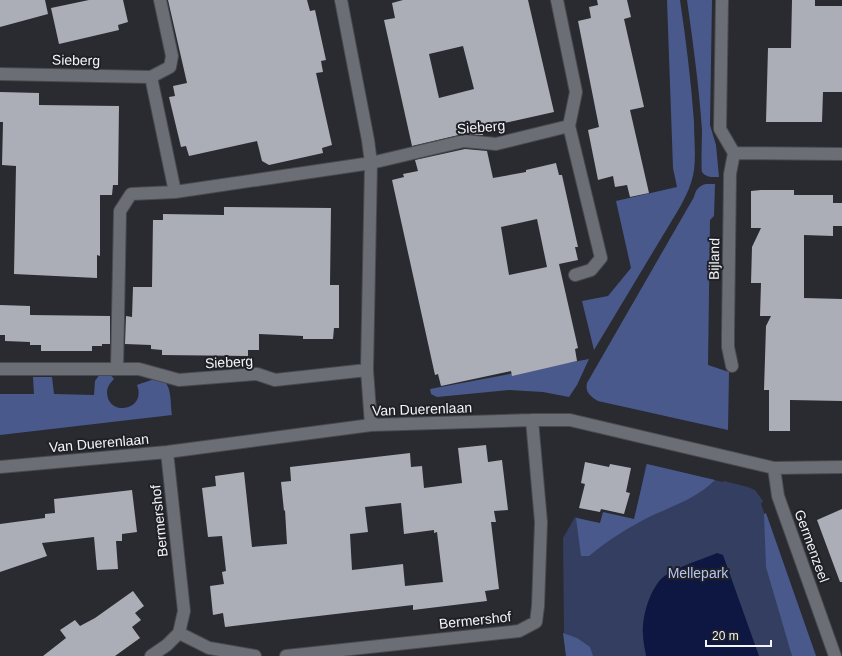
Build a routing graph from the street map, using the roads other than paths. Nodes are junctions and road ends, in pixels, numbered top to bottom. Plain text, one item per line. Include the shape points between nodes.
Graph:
1 (160, 0) edge
2 (341, 0) edge
3 (557, 0) edge
4 (722, 0) edge
5 (0, 74) edge
6 (152, 76) junction
7 (569, 126) junction
8 (734, 153) junction
9 (842, 154) edge
10 (371, 163) junction
11 (175, 192) junction
12 (575, 275) dead end
13 (732, 366) dead end
14 (0, 369) edge
15 (117, 369) junction
16 (367, 370) junction
17 (532, 420) junction
18 (371, 425) junction
19 (167, 452) junction
20 (0, 467) edge
21 (842, 467) edge
22 (774, 468) junction
23 (179, 633) junction
24 (151, 656) edge
25 (255, 656) edge
26 (286, 656) edge
27 (835, 656) edge

1 - 6 street, Sieberg via 172,56 170,67
2 - 10 street
3 - 7 street via 576,92
4 - 8 street via 720,129
5 - 6 street, Sieberg
6 - 11 street
7 - 10 street, Sieberg via 496,144 464,141
7 - 12 street via 601,258 591,270
8 - 9 street
8 - 13 street, Bijland via 730,174 728,346
10 - 11 street, Sieberg
10 - 16 street
11 - 15 street, Sieberg via 131,194 120,211
14 - 15 street, Sieberg
15 - 16 street, Sieberg via 139,369 179,380 257,374 275,380
16 - 18 street
17 - 18 street, Van Duerenlaan
17 - 22 street, Van Duerenlaan via 570,420
17 - 26 street, Bermershof via 541,522 536,622 519,631
18 - 19 street, Van Duerenlaan
19 - 20 street, Van Duerenlaan
19 - 23 street, Bermershof via 184,611
21 - 22 street, Van Duerenlaan
22 - 27 street, Germenzeel via 778,496
23 - 24 street
23 - 25 street via 209,648

